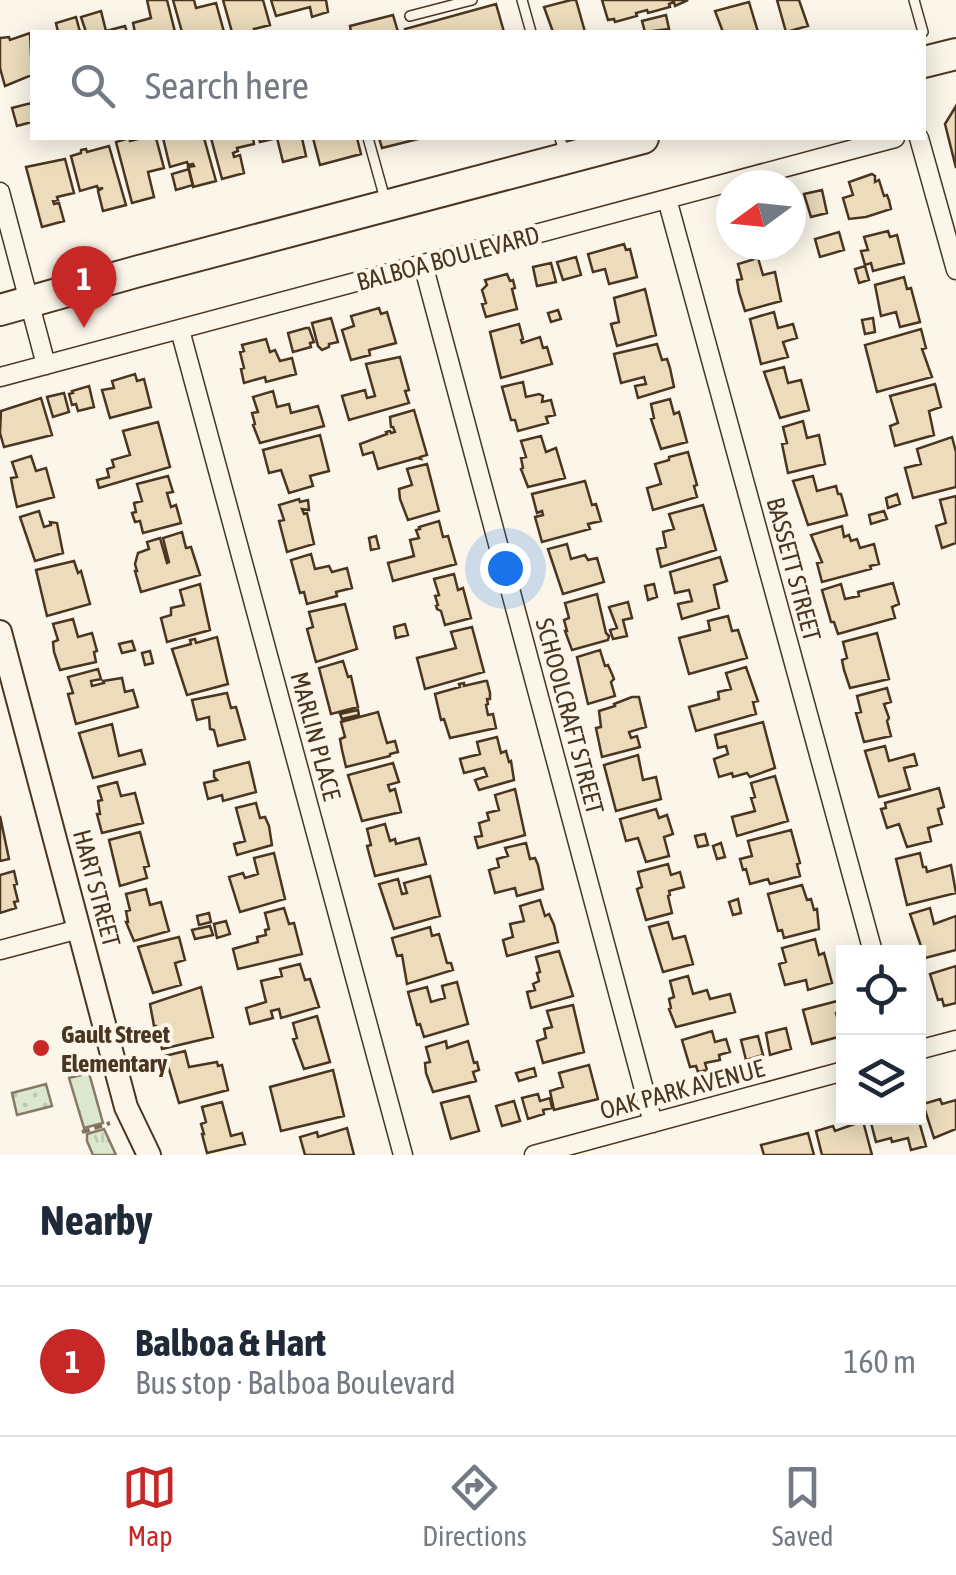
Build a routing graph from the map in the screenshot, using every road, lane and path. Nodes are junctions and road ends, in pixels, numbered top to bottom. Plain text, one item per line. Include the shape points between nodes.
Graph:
1 (472, 0) edge
2 (522, 0) edge
3 (914, 0) edge
4 (410, 16) dead end
5 (531, 30) edge
6 (924, 30) edge
7 (369, 140) edge
8 (627, 140) edge
9 (888, 140) edge
10 (920, 140) edge
11 (563, 148) edge
12 (0, 192) edge
13 (667, 199) junction
14 (387, 206) junction
15 (423, 264) junction
16 (956, 270) edge
17 (15, 306) edge
18 (180, 330) junction
19 (46, 365) junction
20 (0, 377) edge
21 (0, 632) edge
22 (80, 929) junction
23 (870, 945) edge
24 (0, 950) edge
25 (956, 1040) edge
26 (926, 1048) edge
27 (836, 1073) edge
28 (110, 1123) dead end
29 (653, 1123) junction
30 (82, 1132) dead end
31 (149, 1155) edge
32 (403, 1155) edge
33 (534, 1155) edge

1 - 4 lane
2 - 5 lane
3 - 6 lane
7 - 14 lane
8 - 11 main road
9 - 13 street, BALBOA BOULEVARD
10 - 16 street
11 - 14 main road
12 - 17 street
13 - 15 street, BALBOA BOULEVARD
13 - 23 street, BASSETT STREET
14 - 17 main road
15 - 18 street, BALBOA BOULEVARD
15 - 29 street, SCHOOLCRAFT STREET
17 - 19 street
18 - 19 street, BALBOA BOULEVARD
18 - 32 street, MARLIN PLACE
19 - 20 street, BALBOA BOULEVARD
21 - 22 street, HART STREET
22 - 24 street
22 - 31 street, HART STREET via 126,1107
25 - 26 street
27 - 29 street, OAK PARK AVENUE
28 - 30 path
29 - 33 street, OAK PARK AVENUE

